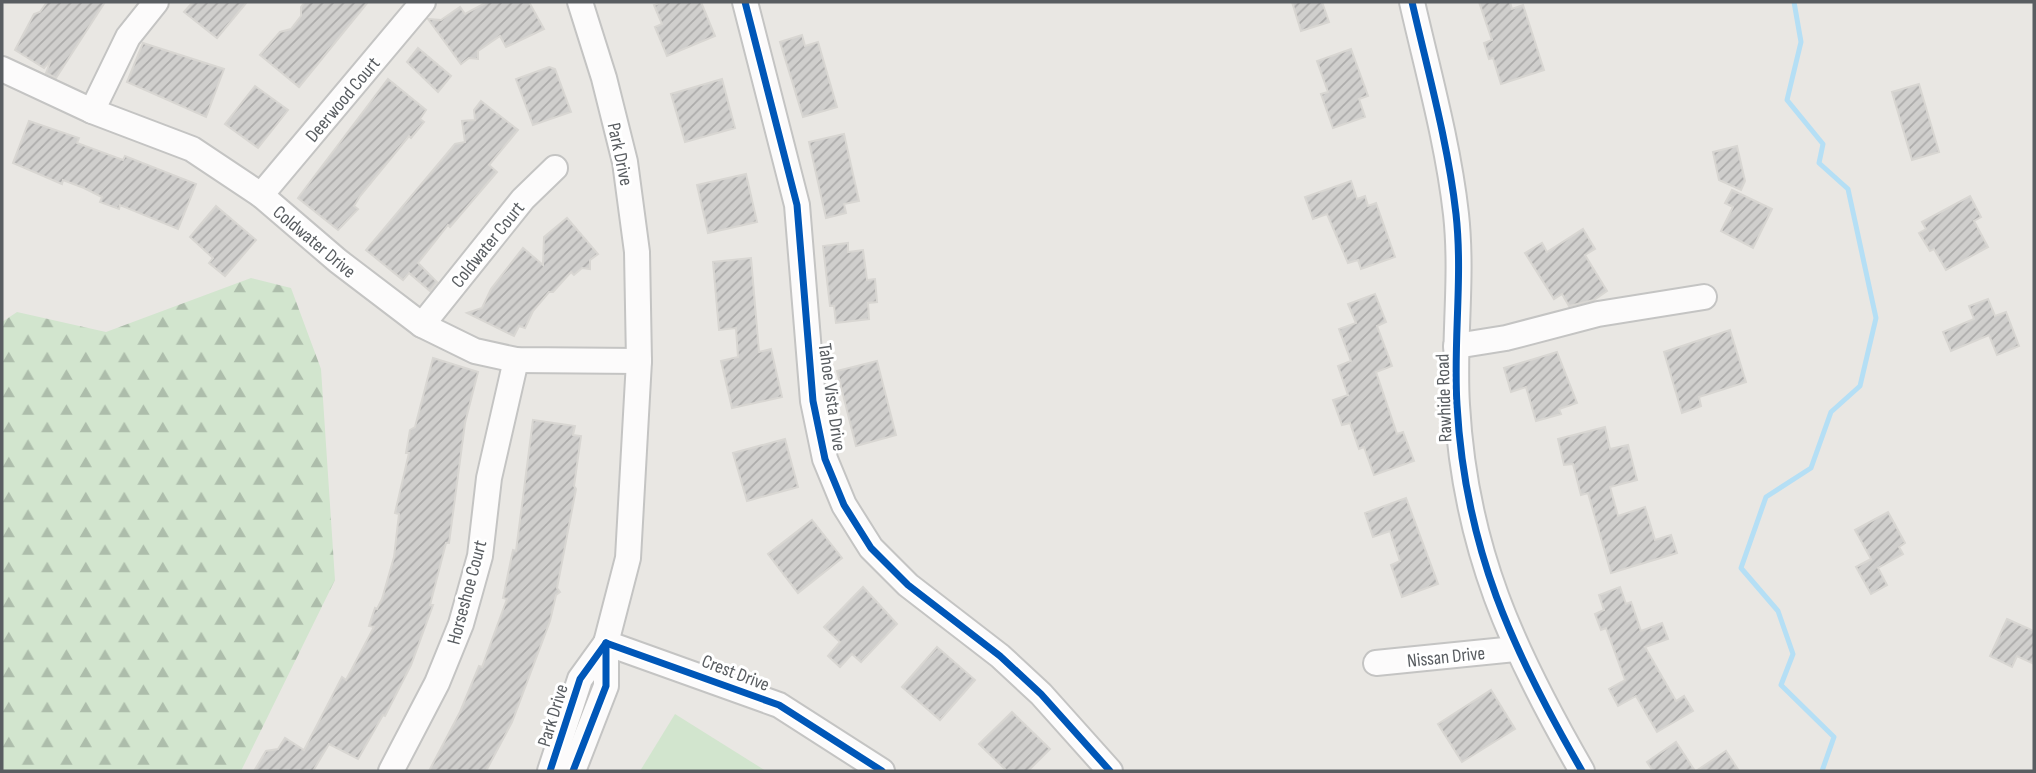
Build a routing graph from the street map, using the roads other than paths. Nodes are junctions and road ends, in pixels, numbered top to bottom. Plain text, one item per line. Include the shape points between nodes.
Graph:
1 (156, 2) edge
2 (423, 2) edge
3 (580, 2) edge
4 (745, 2) edge
5 (1412, 2) edge
6 (2, 69) edge
7 (92, 111) junction
8 (555, 168) dead end
9 (261, 195) junction
10 (1704, 297) dead end
11 (422, 325) junction
12 (1456, 346) junction
13 (516, 360) junction
14 (639, 361) junction
15 (606, 643) junction
16 (1515, 649) junction
17 (1376, 663) dead end
18 (391, 771) edge
19 (550, 771) edge
20 (573, 771) edge
21 (882, 771) edge
22 (1110, 771) edge
23 (1583, 771) edge

1 - 7 street via 128,37
2 - 9 street, Deerwood Court
3 - 14 street, Park Drive via 625,162 637,252
4 - 22 street, Tahoe Vista Drive via 797,205 815,411 825,458 844,505 881,557 908,585 1025,678
5 - 12 street, Rawhide Road via 1456,218
6 - 7 street, Coldwater Drive
7 - 9 street, Coldwater Drive via 192,149
8 - 11 street, Coldwater Court via 523,199
9 - 11 street, Coldwater Drive
10 - 12 street via 1598,314
11 - 13 street, Coldwater Drive via 475,351
12 - 16 street, Rawhide Road via 1465,486 1485,569
13 - 14 street, Coldwater Drive
13 - 18 street, Horseshoe Court via 489,478 480,556 461,624 437,683
14 - 15 street, Park Drive via 628,558
15 - 19 street, Park Drive via 580,679
15 - 20 street, Park Drive via 606,686
15 - 21 street, Crest Drive via 779,705
16 - 17 street, Nissan Drive
16 - 23 street, Rawhide Road

